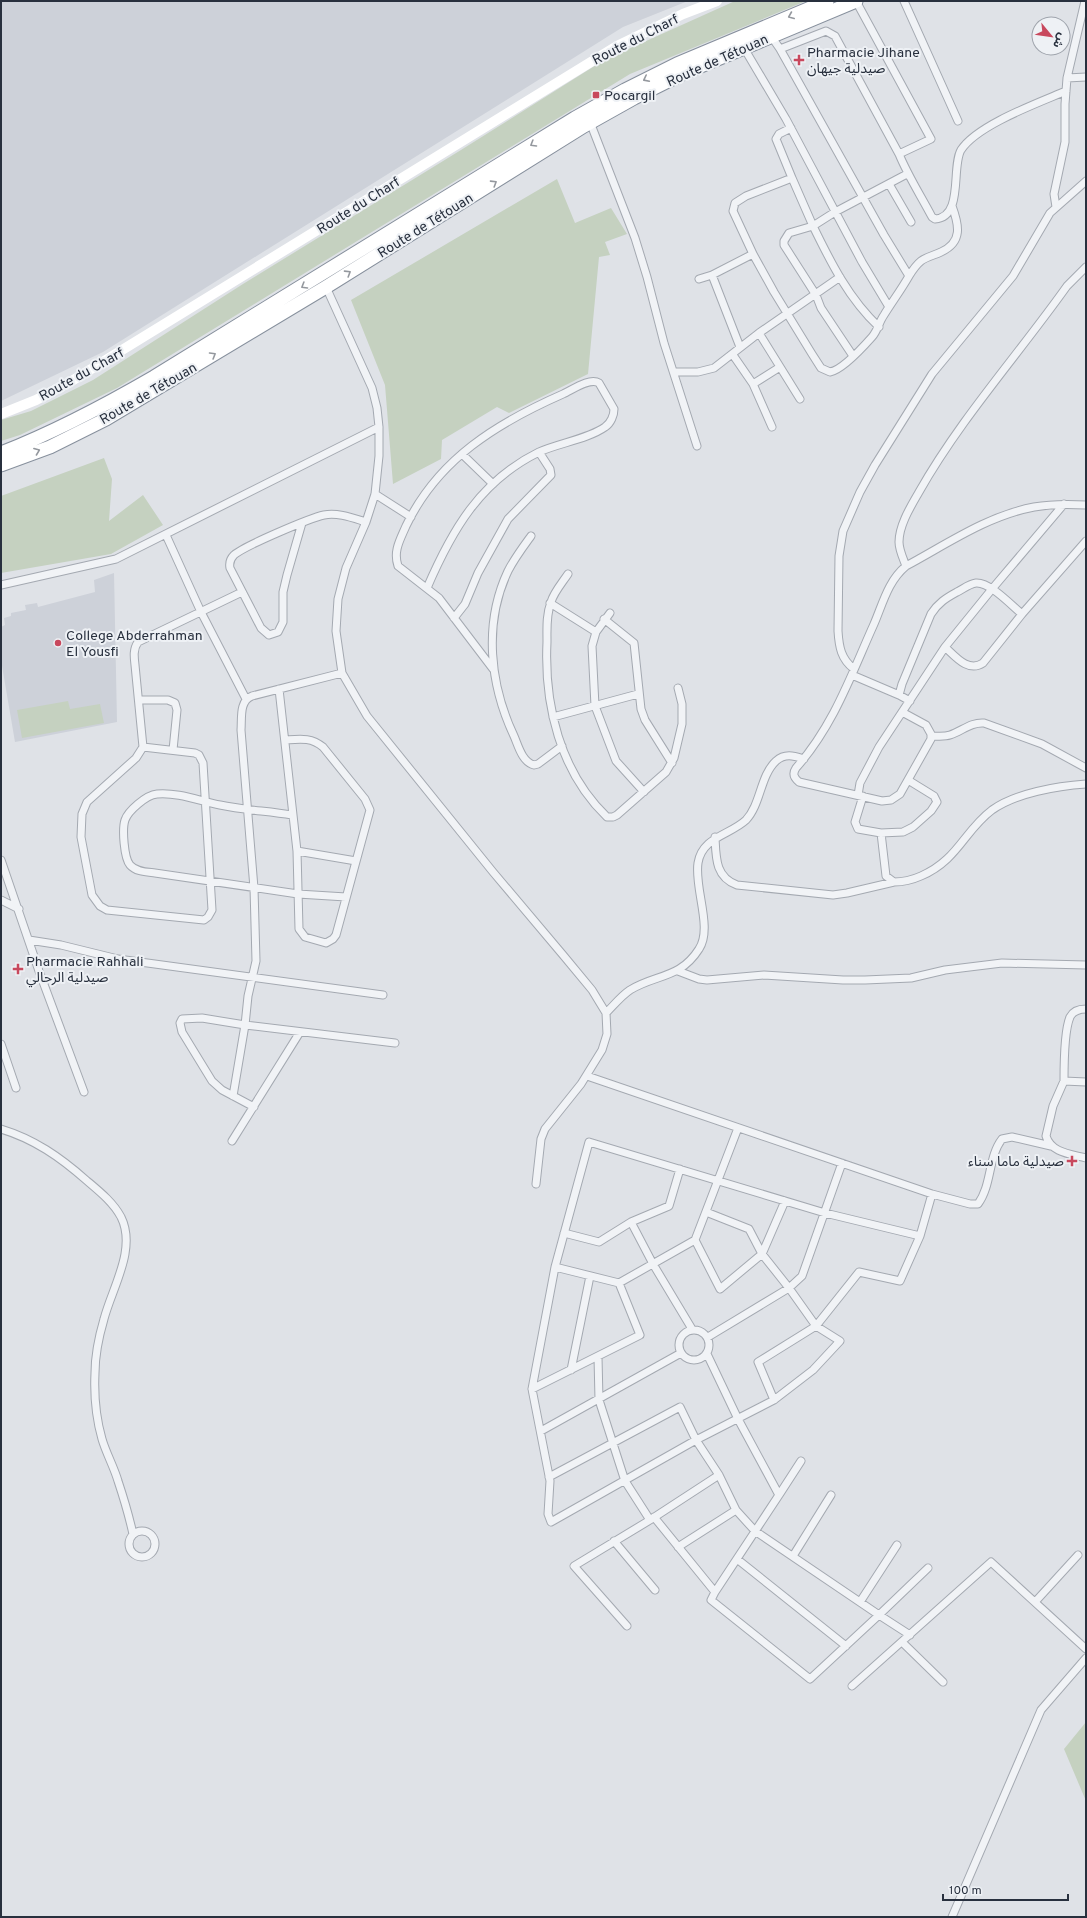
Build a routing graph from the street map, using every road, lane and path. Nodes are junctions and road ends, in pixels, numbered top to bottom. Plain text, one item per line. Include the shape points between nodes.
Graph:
1 (717, 1) edge
2 (827, 1) edge
3 (856, 1) edge
4 (904, 1) edge
5 (1085, 1) edge
6 (771, 36) junction
7 (744, 48) junction
8 (780, 48) junction
9 (1086, 77) edge
10 (1068, 78) junction
11 (1066, 91) junction
12 (958, 121) dead end
13 (590, 122) junction
14 (791, 128) junction
15 (899, 154) junction
16 (907, 174) junction
17 (792, 178) junction
18 (1086, 181) edge
19 (889, 184) junction
20 (863, 198) junction
21 (952, 206) junction
22 (1056, 207) junction
23 (835, 212) junction
24 (911, 222) dead end
25 (813, 226) junction
26 (753, 254) junction
27 (1086, 267) edge
28 (712, 275) junction
29 (908, 276) junction
30 (840, 277) junction
31 (699, 279) dead end
32 (326, 287) junction
33 (816, 295) junction
34 (889, 307) junction
35 (788, 314) junction
36 (879, 327) junction
37 (759, 333) junction
38 (740, 347) junction
39 (733, 355) junction
40 (853, 356) junction
41 (780, 367) junction
42 (675, 372) junction
43 (753, 384) junction
44 (800, 399) dead end
45 (1, 414) edge
46 (379, 427) junction
47 (772, 427) dead end
48 (697, 446) dead end
49 (539, 452) junction
50 (1, 453) edge
51 (462, 454) junction
52 (1, 465) edge
53 (493, 484) junction
54 (375, 494) junction
55 (1064, 504) junction
56 (1086, 505) edge
57 (411, 517) junction
58 (366, 522) junction
59 (302, 523) junction
60 (166, 535) junction
61 (531, 536) dead end
62 (1086, 540) edge
63 (906, 566) junction
64 (568, 574) dead end
65 (1, 585) edge
66 (426, 588) junction
67 (992, 589) junction
68 (242, 592) junction
69 (550, 603) junction
70 (201, 612) junction
71 (610, 613) dead end
72 (1022, 614) junction
73 (454, 618) junction
74 (604, 619) junction
75 (596, 632) junction
76 (945, 647) junction
77 (493, 669) junction
78 (853, 672) junction
79 (342, 673) junction
80 (678, 688) dead end
81 (279, 689) junction
82 (638, 694) junction
83 (899, 695) junction
84 (139, 700) junction
85 (246, 700) junction
86 (910, 701) junction
87 (595, 706) junction
88 (902, 712) junction
89 (553, 717) junction
90 (931, 736) junction
91 (285, 740) junction
92 (562, 746) junction
93 (142, 747) junction
94 (173, 750) junction
95 (804, 759) junction
96 (672, 763) junction
97 (1086, 768) edge
98 (908, 780) junction
99 (1086, 784) edge
100 (644, 792) junction
101 (860, 795) junction
102 (204, 802) junction
103 (248, 809) junction
104 (292, 815) junction
105 (881, 833) junction
106 (716, 837) junction
107 (297, 851) junction
108 (1, 860) edge
109 (356, 861) junction
110 (210, 881) junction
111 (894, 882) junction
112 (254, 888) junction
113 (298, 894) junction
114 (346, 897) junction
115 (1, 900) edge
116 (19, 910) junction
117 (28, 940) junction
118 (1086, 965) edge
119 (678, 971) junction
120 (252, 977) junction
121 (383, 995) dead end
122 (1086, 1009) edge
123 (606, 1013) junction
124 (245, 1025) junction
125 (300, 1032) junction
126 (395, 1043) dead end
127 (1, 1044) edge
128 (587, 1076) junction
129 (1064, 1081) junction
130 (1086, 1082) edge
131 (16, 1088) dead end
132 (84, 1092) dead end
133 (233, 1096) junction
134 (254, 1107) junction
135 (738, 1128) junction
136 (1, 1129) edge
137 (232, 1141) dead end
138 (1051, 1146) junction
139 (1086, 1158) edge
140 (842, 1163) junction
141 (680, 1169) junction
142 (718, 1180) junction
143 (536, 1184) dead end
144 (932, 1194) junction
145 (785, 1201) junction
146 (706, 1212) junction
147 (825, 1212) junction
148 (631, 1222) junction
149 (564, 1233) junction
150 (920, 1236) junction
151 (695, 1240) junction
152 (762, 1254) junction
153 (653, 1264) junction
154 (555, 1267) junction
155 (590, 1276) junction
156 (619, 1283) junction
157 (789, 1288) junction
158 (816, 1326) junction
159 (692, 1330) junction
160 (708, 1337) junction
161 (681, 1353) junction
162 (707, 1354) junction
163 (598, 1357) junction
164 (571, 1370) junction
165 (532, 1389) junction
166 (599, 1400) junction
167 (774, 1400) junction
168 (738, 1418) junction
169 (541, 1431) junction
170 (696, 1440) junction
171 (613, 1444) junction
172 (801, 1461) dead end
173 (718, 1475) junction
174 (549, 1477) junction
175 (624, 1480) junction
176 (779, 1495) junction
177 (831, 1495) dead end
178 (736, 1510) junction
179 (652, 1518) junction
180 (755, 1531) junction
181 (133, 1534) dead end
182 (614, 1541) junction
183 (897, 1545) dead end
184 (678, 1547) junction
185 (1078, 1555) dead end
186 (793, 1556) junction
187 (736, 1559) junction
188 (928, 1568) dead end
189 (655, 1590) dead end
190 (715, 1592) junction
191 (860, 1602) junction
192 (1035, 1602) junction
193 (879, 1615) junction
194 (627, 1626) dead end
195 (910, 1635) junction
196 (902, 1642) junction
197 (846, 1646) junction
198 (1086, 1649) edge
199 (1086, 1658) edge
200 (943, 1682) dead end
201 (852, 1686) dead end
202 (952, 1917) edge

1 - 45 street, Route du Charf via 683,14 617,46 70,382 36,400
2 -> 50 highway, Route de Tétouan via 677,64 625,90 568,122 103,407 45,436
3 - 6 highway, Route de Tétouan
3 - 15 street via 931,139
4 - 12 street
5 - 10 street
6 - 7 highway, Route de Tétouan
6 - 8 street
7 - 13 highway, Route de Tétouan via 680,75
7 - 14 street
8 - 15 street via 826,31 832,34
8 - 20 street
9 - 10 street
10 - 11 street
11 - 21 street via 990,126 969,140 958,155
11 - 22 street via 1065,142 1054,194
32 -> 13 highway, Route de Tétouan
13 - 42 street via 635,238 664,343
14 - 17 street via 779,134 776,139
14 - 23 street
15 - 16 street
16 - 19 street
16 - 21 street via 932,217 940,219
17 - 25 street
17 - 26 street via 735,203 733,211
18 - 22 street
19 - 20 street
19 - 24 street
20 - 23 street
20 - 29 street
21 - 29 street via 958,223 957,237 953,244 922,260
22 - 78 street via 1044,221 1023,262 920,391 851,510 843,531 839,556 838,641 844,660
23 - 25 street
23 - 34 street
25 - 30 street
25 - 33 street via 789,233 784,241 787,252
26 - 28 street
26 - 35 street
27 - 63 street via 1067,286 952,438 926,480 910,507 901,530 899,542
28 - 31 street
28 - 38 street
29 - 34 street
30 - 33 street
30 - 36 street via 856,303
32 - 46 street via 372,388
52 -> 32 highway, Route de Tétouan via 50,447 106,419
33 - 35 street
33 - 40 street via 820,308
34 - 36 street
35 - 37 street
35 - 40 street via 823,370 833,372
36 - 40 street
37 - 38 street
37 - 41 street
38 - 39 street
39 - 42 street via 714,368 690,373
39 - 43 street
41 - 43 street
41 - 44 street
42 - 48 street
43 - 47 street
46 - 54 street
46 - 60 street
49 - 51 street via 608,425 614,409 599,383 587,383 514,418 479,439
49 - 53 street via 518,464
49 - 73 street via 551,475 508,519 478,573 465,604
51 - 53 street
51 - 57 street via 433,484
53 - 66 street via 473,503 449,539
54 - 57 street
54 - 58 street
55 - 56 street
55 - 63 street via 1033,507 993,520
55 - 67 street
57 - 66 street via 399,542 396,559 398,566
58 - 59 street via 324,515
58 - 79 street via 346,568 338,598 336,631
59 - 68 street via 233,555 229,563 230,568
59 - 68 street via 287,574 283,622 278,632 269,635 264,632
60 - 65 street via 116,559
60 - 70 street
61 - 77 street via 516,558 502,586 497,603 492,640
62 - 72 street
63 - 78 street via 892,580
64 - 69 street
66 - 73 street via 439,598
67 - 72 street
67 - 76 street
67 - 83 street via 983,584 969,585 936,606 921,636
68 - 70 street
69 - 75 street
69 - 89 street via 546,669
70 - 84 street via 138,642 135,646
70 - 85 street
71 - 74 street
72 - 76 street via 978,666 964,663
73 - 77 street
74 - 75 street
74 - 82 street via 634,643
75 - 87 street via 592,646
76 - 86 street
77 - 92 street via 511,728 527,761 534,765 538,764
78 - 83 street
78 - 95 street via 830,721
79 - 81 street
79 - 123 street via 367,716 592,990
80 - 96 street via 683,716
81 - 85 street
81 - 91 street
82 - 87 street
82 - 96 street via 645,720
83 - 86 street
84 - 93 street
84 - 94 street via 168,700 175,703 177,710
85 - 103 street via 241,730
86 - 88 street
87 - 89 street
87 - 100 street via 616,761
88 - 90 street via 926,725
88 - 101 street via 860,783
89 - 92 street
90 - 97 street via 946,736 977,723 984,723 1042,744
90 - 98 street
91 - 104 street
91 - 109 street via 316,741 336,761 369,804 368,820
92 - 100 street via 580,783 607,817 613,817
93 - 94 street
93 - 110 street via 136,758 91,798 82,814 81,837 92,895 100,906 108,910 204,920 212,910
94 - 102 street via 195,753 201,758
95 - 101 street via 794,772 796,780
95 - 106 street via 790,755 777,760 766,777 751,814 735,828
96 - 100 street
98 - 101 street via 900,794 891,800 882,801
98 - 105 street via 934,796 937,800 936,805 908,830
99 - 111 street via 1066,786 1004,802 980,821 945,862 914,879
101 - 105 street via 856,827 863,831
102 - 103 street
102 - 110 street
102 - 110 street via 155,794 127,816 123,828 127,861 134,868
103 - 104 street
103 - 112 street
104 - 107 street
105 - 111 street via 886,876
106 - 111 street via 719,871 737,885 833,895
106 - 119 street via 705,846 698,862 698,894 703,921 702,943 698,951
107 - 109 street
107 - 113 street
108 - 116 street
109 - 114 street
110 - 112 street
112 - 113 street
112 - 120 street via 256,961
113 - 114 street
113 - 114 street via 301,933 312,940 326,943 331,942 336,935
115 - 116 street
116 - 117 street
117 - 120 street via 118,959
117 - 132 street
118 - 119 street via 1002,963 945,970 911,978 856,980 764,975 707,980
119 - 123 street via 632,989
120 - 121 street
120 - 124 street
122 - 129 street via 1077,1010 1070,1017
123 - 128 street via 607,1034 602,1050
124 - 125 street
124 - 133 street
124 - 133 street via 190,1018 182,1019 180,1023 186,1039 212,1081
125 - 126 street
125 - 134 street
127 - 131 street
128 - 135 street
128 - 143 street via 545,1129 541,1139
129 - 130 street
129 - 138 street via 1053,1106 1047,1130 1046,1136
133 - 134 street
134 - 137 street
135 - 140 street
135 - 142 street
136 - 181 street via 38,1144 75,1170 108,1199 125,1227 124,1258 100,1334 94,1373 102,1440 118,1482
138 - 139 street via 1056,1150
138 - 144 street via 1012,1137 1002,1139 996,1147 983,1197 978,1204
140 - 144 street
140 - 147 street
141 - 142 street
141 - 148 street via 669,1206
141 - 149 street via 589,1142
142 - 145 street
142 - 146 street
144 - 150 street
145 - 147 street
145 - 152 street
146 - 151 street
146 - 152 street via 749,1229
147 - 150 street
147 - 157 street via 802,1276
148 - 149 street via 599,1242
148 - 153 street
149 - 154 street
150 - 158 street via 900,1281 859,1272
151 - 152 street via 720,1289
151 - 153 street
152 - 157 street
153 - 156 street
153 - 159 street
154 - 155 street
154 - 165 street
155 - 156 street
155 - 164 street
156 - 163 street via 640,1335
157 - 158 street
157 - 160 street
158 - 167 street via 758,1362
158 - 167 street via 840,1341 813,1370
159 - 160 street via 704,1332
159 - 161 street via 685,1332 680,1338
160 - 162 street via 710,1343
161 - 162 street via 694,1361
161 - 166 street
162 - 168 street
163 - 164 street
163 - 166 street
164 - 165 street
165 - 169 street
166 - 169 street
166 - 171 street
167 - 168 street
168 - 170 street
168 - 176 street
169 - 174 street
170 - 171 street via 680,1407
170 - 173 street
170 - 175 street
171 - 174 street
171 - 175 street
172 - 176 street
173 - 178 street
173 - 179 street
174 - 175 street via 548,1514 551,1522
175 - 179 street
176 - 180 street
177 - 186 street
178 - 180 street
178 - 184 street
179 - 182 street
179 - 184 street
180 - 186 street
180 - 187 street
182 - 189 street
182 - 194 street via 574,1566
183 - 191 street
184 - 190 street
185 - 192 street
186 - 191 street
187 - 190 street
187 - 197 street
188 - 193 street
190 - 197 street via 711,1600 810,1679
191 - 193 street
192 - 195 street via 991,1562
192 - 198 street
193 - 195 street
193 - 197 street
195 - 196 street
196 - 200 street
196 - 201 street
199 - 202 street via 1041,1710

